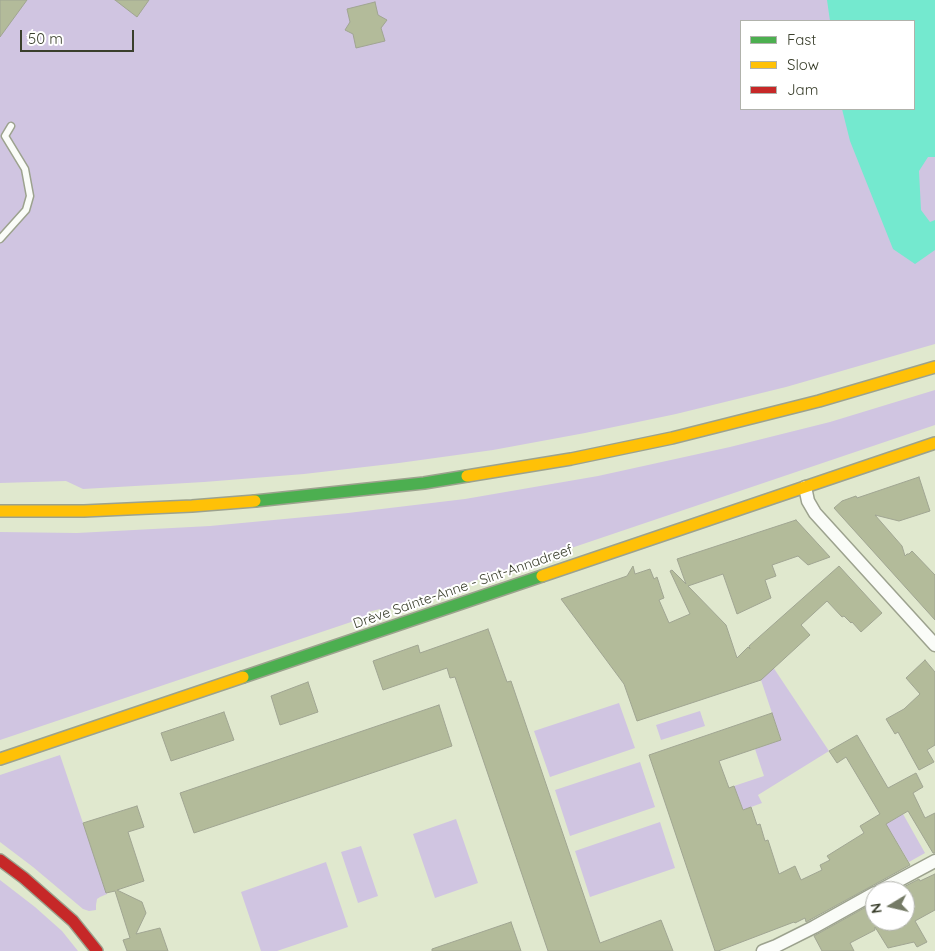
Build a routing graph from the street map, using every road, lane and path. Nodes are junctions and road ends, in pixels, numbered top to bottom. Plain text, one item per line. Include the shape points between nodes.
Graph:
1 (11, 126) dead end
2 (0, 239) edge
3 (935, 367) edge
4 (935, 443) edge
5 (806, 487) junction
6 (0, 511) edge
7 (935, 645) edge
8 (0, 759) edge
9 (0, 860) edge
10 (935, 861) edge
11 (898, 881) edge
12 (865, 898) edge
13 (97, 951) edge
14 (763, 951) edge

1 - 2 lane via 5,136 25,169 30,196 26,210
3 - 6 street via 812,403 672,438 571,459 433,481 192,506
4 - 5 street, Drève Sainte-Anne - Sint-Annadreef
5 - 7 street via 808,501 815,513
5 - 8 street, Drève Sainte-Anne - Sint-Annadreef
9 - 13 street via 73,921
10 - 11 street
12 - 14 street

